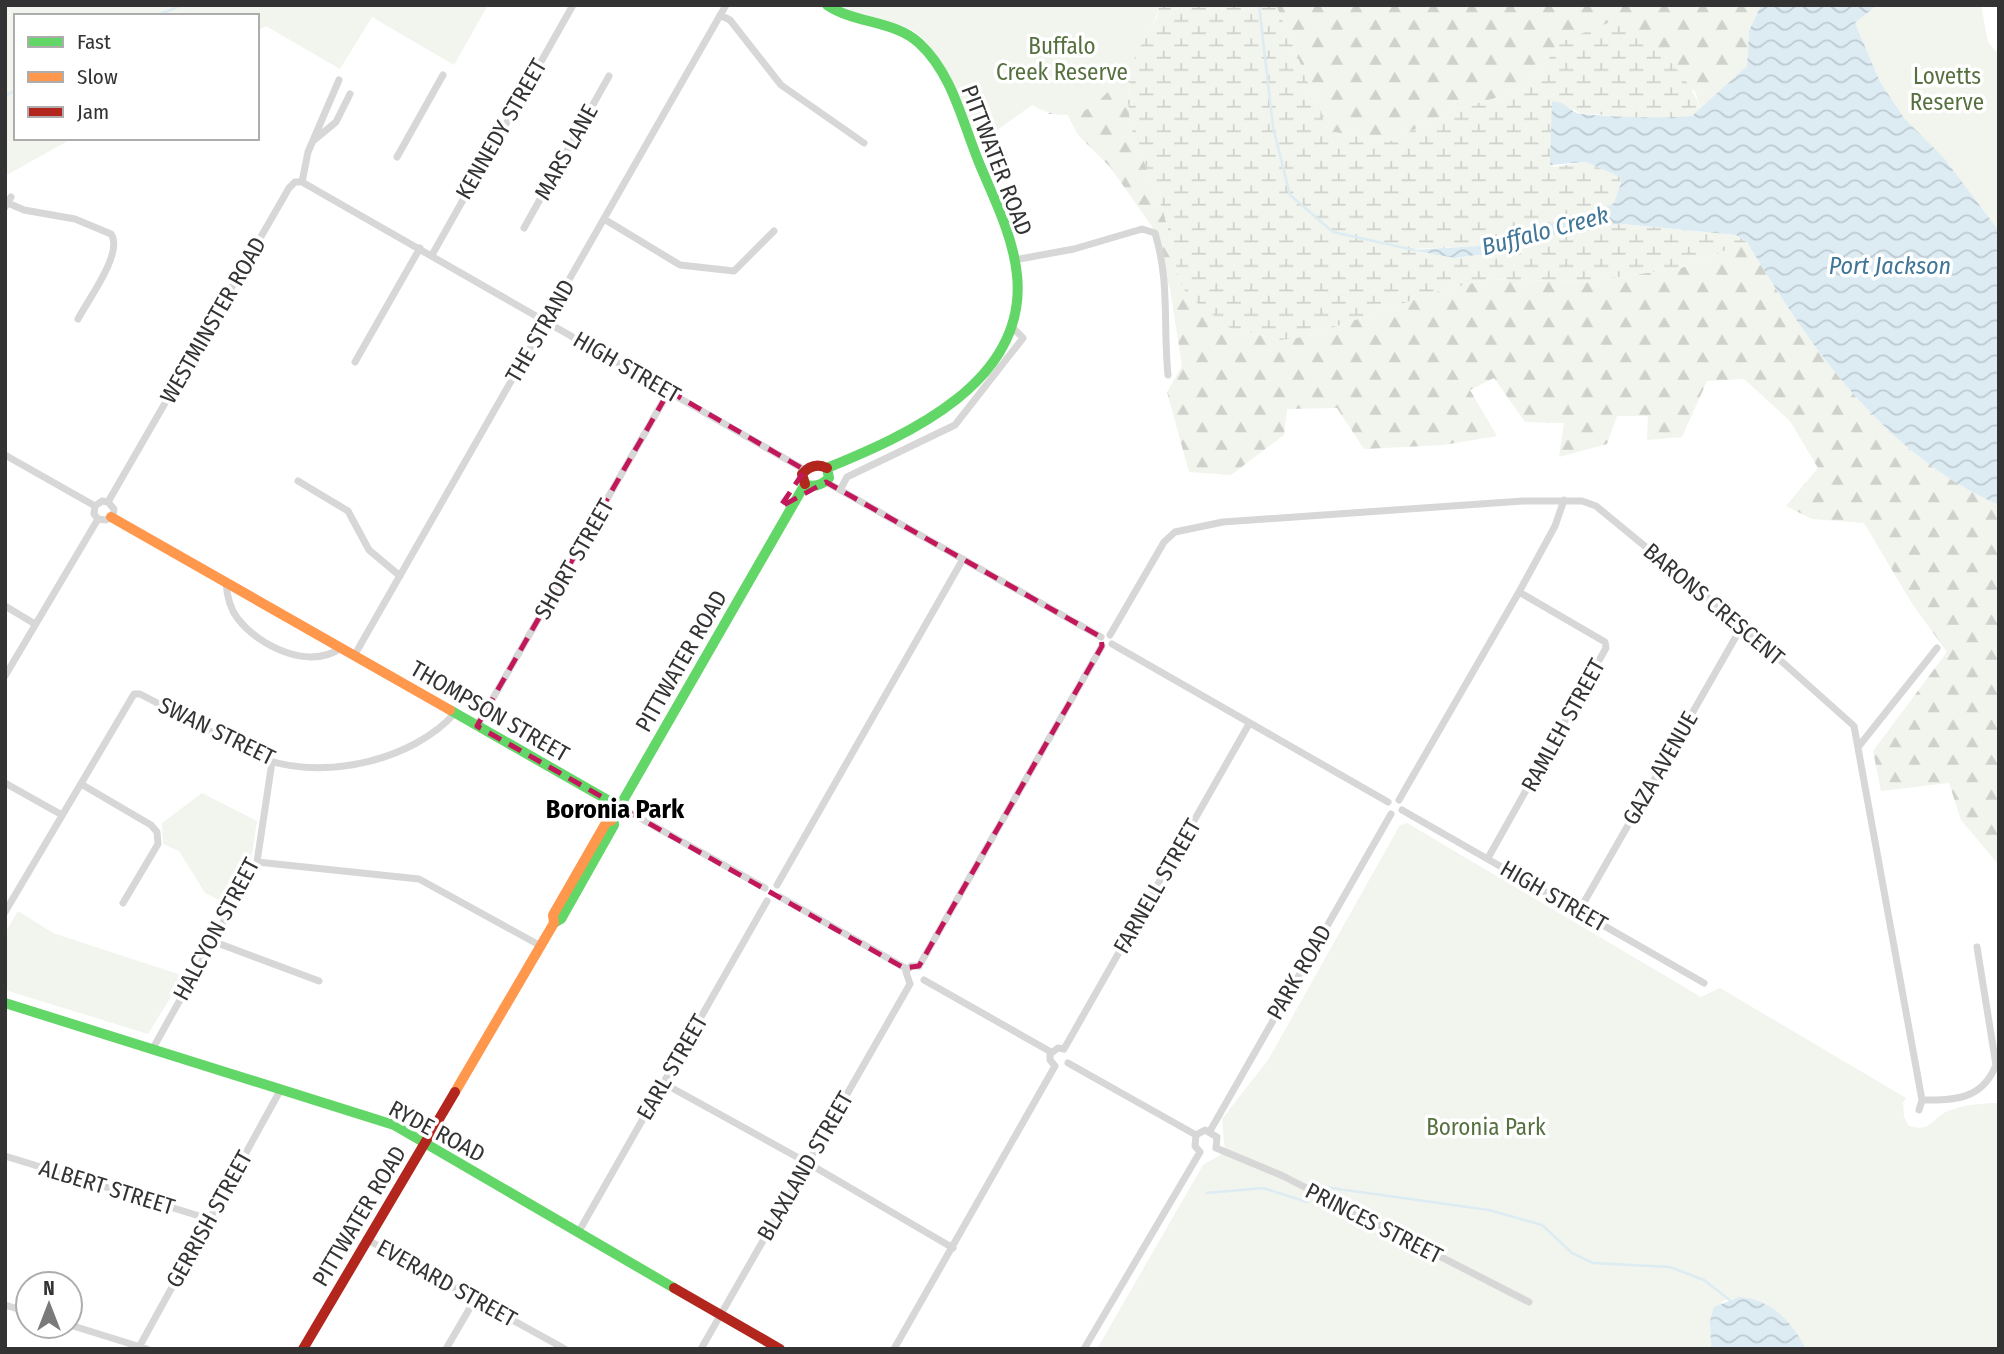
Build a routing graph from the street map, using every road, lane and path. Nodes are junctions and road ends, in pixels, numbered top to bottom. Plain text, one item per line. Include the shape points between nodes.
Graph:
1 (573, 5) edge
2 (726, 5) edge
3 (827, 5) edge
4 (720, 15) junction
5 (443, 75) dead end
6 (609, 76) dead end
7 (339, 80) dead end
8 (350, 94) dead end
9 (312, 141) junction
10 (864, 143) dead end
11 (397, 157) dead end
12 (302, 182) junction
13 (8, 202) edge
14 (604, 219) junction
15 (524, 228) dead end
16 (774, 231) dead end
17 (419, 248) junction
18 (432, 255) junction
19 (1014, 260) junction
20 (78, 319) dead end
21 (545, 321) junction
22 (1013, 328) junction
23 (355, 362) dead end
24 (1168, 375) dead end
25 (669, 391) junction
26 (5, 455) edge
27 (827, 468) junction
28 (805, 470) junction
29 (298, 481) dead end
30 (826, 482) junction
31 (805, 484) junction
32 (840, 490) junction
33 (1564, 500) junction
34 (108, 502) junction
35 (95, 506) junction
36 (111, 517) junction
37 (98, 519) junction
38 (963, 559) junction
39 (400, 576) junction
40 (226, 583) junction
41 (1519, 592) junction
42 (5, 606) edge
43 (35, 624) junction
44 (1742, 626) junction
45 (1110, 635) junction
46 (1101, 637) junction
47 (1112, 644) junction
48 (1102, 646) junction
49 (341, 648) junction
50 (1937, 648) dead end
51 (354, 656) junction
52 (5, 676) edge
53 (455, 713) junction
54 (1250, 724) junction
55 (477, 726) junction
56 (1859, 746) junction
57 (272, 762) junction
58 (5, 783) edge
59 (81, 784) junction
60 (1399, 800) junction
61 (1388, 802) junction
62 (620, 807) junction
63 (1402, 810) junction
64 (1391, 814) junction
65 (62, 815) junction
66 (1488, 858) junction
67 (257, 862) junction
68 (777, 886) junction
69 (765, 887) junction
70 (780, 897) junction
71 (767, 901) junction
72 (123, 903) dead end
73 (1579, 911) junction
74 (5, 912) edge
75 (212, 941) junction
76 (541, 946) junction
77 (1977, 947) dead end
78 (919, 966) junction
79 (907, 969) junction
80 (924, 980) junction
81 (319, 981) dead end
82 (1704, 983) dead end
83 (910, 984) junction
84 (5, 1003) edge
85 (1064, 1049) junction
86 (152, 1050) junction
87 (1051, 1052) junction
88 (1068, 1063) junction
89 (1055, 1066) junction
90 (663, 1083) junction
91 (281, 1089) junction
92 (1922, 1100) junction
93 (1919, 1110) dead end
94 (1210, 1131) junction
95 (1196, 1135) junction
96 (425, 1142) junction
97 (1216, 1148) junction
98 (1200, 1152) junction
99 (5, 1156) edge
100 (806, 1162) junction
101 (209, 1219) junction
102 (578, 1233) junction
103 (366, 1239) junction
104 (953, 1248) junction
105 (475, 1299) junction
106 (1529, 1302) dead end
107 (721, 1314) junction
108 (84, 1330) edge
109 (141, 1348) edge
110 (303, 1349) edge
111 (446, 1349) edge
112 (565, 1349) edge
113 (701, 1349) edge
114 (780, 1349) edge
115 (894, 1349) edge
116 (1084, 1349) edge

1 - 18 street, KENNEDY STREET
2 - 4 street, THE STRAND
3 - 19 main road, PITTWATER ROAD via 851,19 907,34 930,57 947,85 1005,223
4 - 10 street via 730,20 781,85
4 - 14 street, THE STRAND
5 - 11 street
6 - 15 street, MARS LANE
7 - 9 street
8 - 9 street via 336,122
9 - 12 street
12 - 17 street, HIGH STREET
12 - 34 street, WESTMINSTER ROAD via 289,188
13 - 20 street via 24,210 75,219 111,233 115,239 113,255
14 - 16 street via 680,265 734,271
14 - 21 street, THE STRAND
17 - 18 street, HIGH STREET
17 - 23 street
18 - 21 street, HIGH STREET
19 - 22 main road, PITTWATER ROAD via 1018,291
19 - 24 street via 1142,229 1155,233 1168,302 1164,342
21 - 25 street, HIGH STREET
21 - 39 street, THE STRAND
22 - 27 main road, PITTWATER ROAD via 996,356 947,409 911,432
22 - 32 street via 1023,338 956,425 847,477
25 - 28 street, HIGH STREET
25 - 55 street, SHORT STREET
26 - 35 street
27 - 28 main road via 819,465
27 - 30 main road
28 - 31 main road
29 - 39 street via 348,511 369,550
30 - 31 main road
30 - 32 street
31 - 62 main road, PITTWATER ROAD
32 - 38 street
33 - 41 street
33 - 44 street, BARONS CRESCENT via 1596,506
33 - 45 street, BARONS CRESCENT via 1223,522 1175,532 1164,541
34 - 35 street
34 - 36 street via 114,509
35 - 37 street
36 - 37 street
36 - 40 main road, THOMPSON STREET
37 - 43 street
38 - 46 street
38 - 68 street
39 - 51 street, THE STRAND
40 - 49 main road, THOMPSON STREET
40 - 49 street via 237,618 267,644 309,660
41 - 60 street
41 - 66 street, RAMLEH STREET via 1605,642 1606,648
42 - 43 street
43 - 52 street
44 - 56 street, BARONS CRESCENT via 1847,718 1856,730
44 - 73 street, GAZA AVENUE
45 - 46 street
45 - 47 street
46 - 48 street
47 - 48 street
47 - 54 street
48 - 78 street
49 - 51 main road, THOMPSON STREET
50 - 56 street
51 - 53 main road, THOMPSON STREET
53 - 55 main road, THOMPSON STREET
53 - 57 street, SWAN STREET via 426,738 386,755 334,766
54 - 61 street
54 - 85 street, FARNELL STREET
55 - 62 main road, THOMPSON STREET
56 - 92 street, BARONS CRESCENT
57 - 59 street, SWAN STREET via 134,694
57 - 67 street, HALCYON STREET
58 - 65 street
59 - 65 street, SWAN STREET
59 - 72 street via 157,832 158,844
60 - 61 street
60 - 63 street
61 - 64 street
62 - 69 street
62 - 76 main road, PITTWATER ROAD via 564,915
63 - 64 street
63 - 66 street, HIGH STREET
64 - 94 street, PARK ROAD
65 - 74 street, SWAN STREET
66 - 73 street, HIGH STREET
67 - 75 street, HALCYON STREET
67 - 76 street via 419,879
68 - 69 street
68 - 70 street
69 - 71 street
70 - 71 street
70 - 79 street
71 - 90 street, EARL STREET
73 - 82 street, HIGH STREET
75 - 81 street
75 - 86 street, HALCYON STREET
76 - 96 main road, PITTWATER ROAD
77 - 92 street via 1996,1065 1976,1093 1957,1100
78 - 79 street
78 - 80 street via 925,972
79 - 83 street via 905,977
80 - 83 street
80 - 87 street
83 - 100 street, BLAXLAND STREET
84 - 86 main road, RYDE ROAD
85 - 87 street
85 - 88 street
86 - 91 main road, RYDE ROAD
87 - 89 street
88 - 89 street
88 - 95 street
89 - 104 street
90 - 100 street
90 - 102 street, EARL STREET
91 - 96 main road, RYDE ROAD via 394,1125
91 - 101 street, GERRISH STREET
92 - 93 street, BARONS CRESCENT
94 - 95 street
94 - 97 street via 1217,1137
95 - 98 street
96 - 102 main road, RYDE ROAD
96 - 103 main road, PITTWATER ROAD
97 - 98 street
97 - 106 street, PRINCES STREET via 1283,1176
98 - 116 street
99 - 101 street, ALBERT STREET
100 - 104 street
100 - 107 street, BLAXLAND STREET
101 - 109 street, GERRISH STREET
102 - 107 main road, RYDE ROAD
103 - 105 street, EVERARD STREET
103 - 110 main road, PITTWATER ROAD
104 - 115 street
105 - 111 street
105 - 112 street, EVERARD STREET
107 - 113 street, BLAXLAND STREET
107 - 114 main road, RYDE ROAD
108 - 109 street

